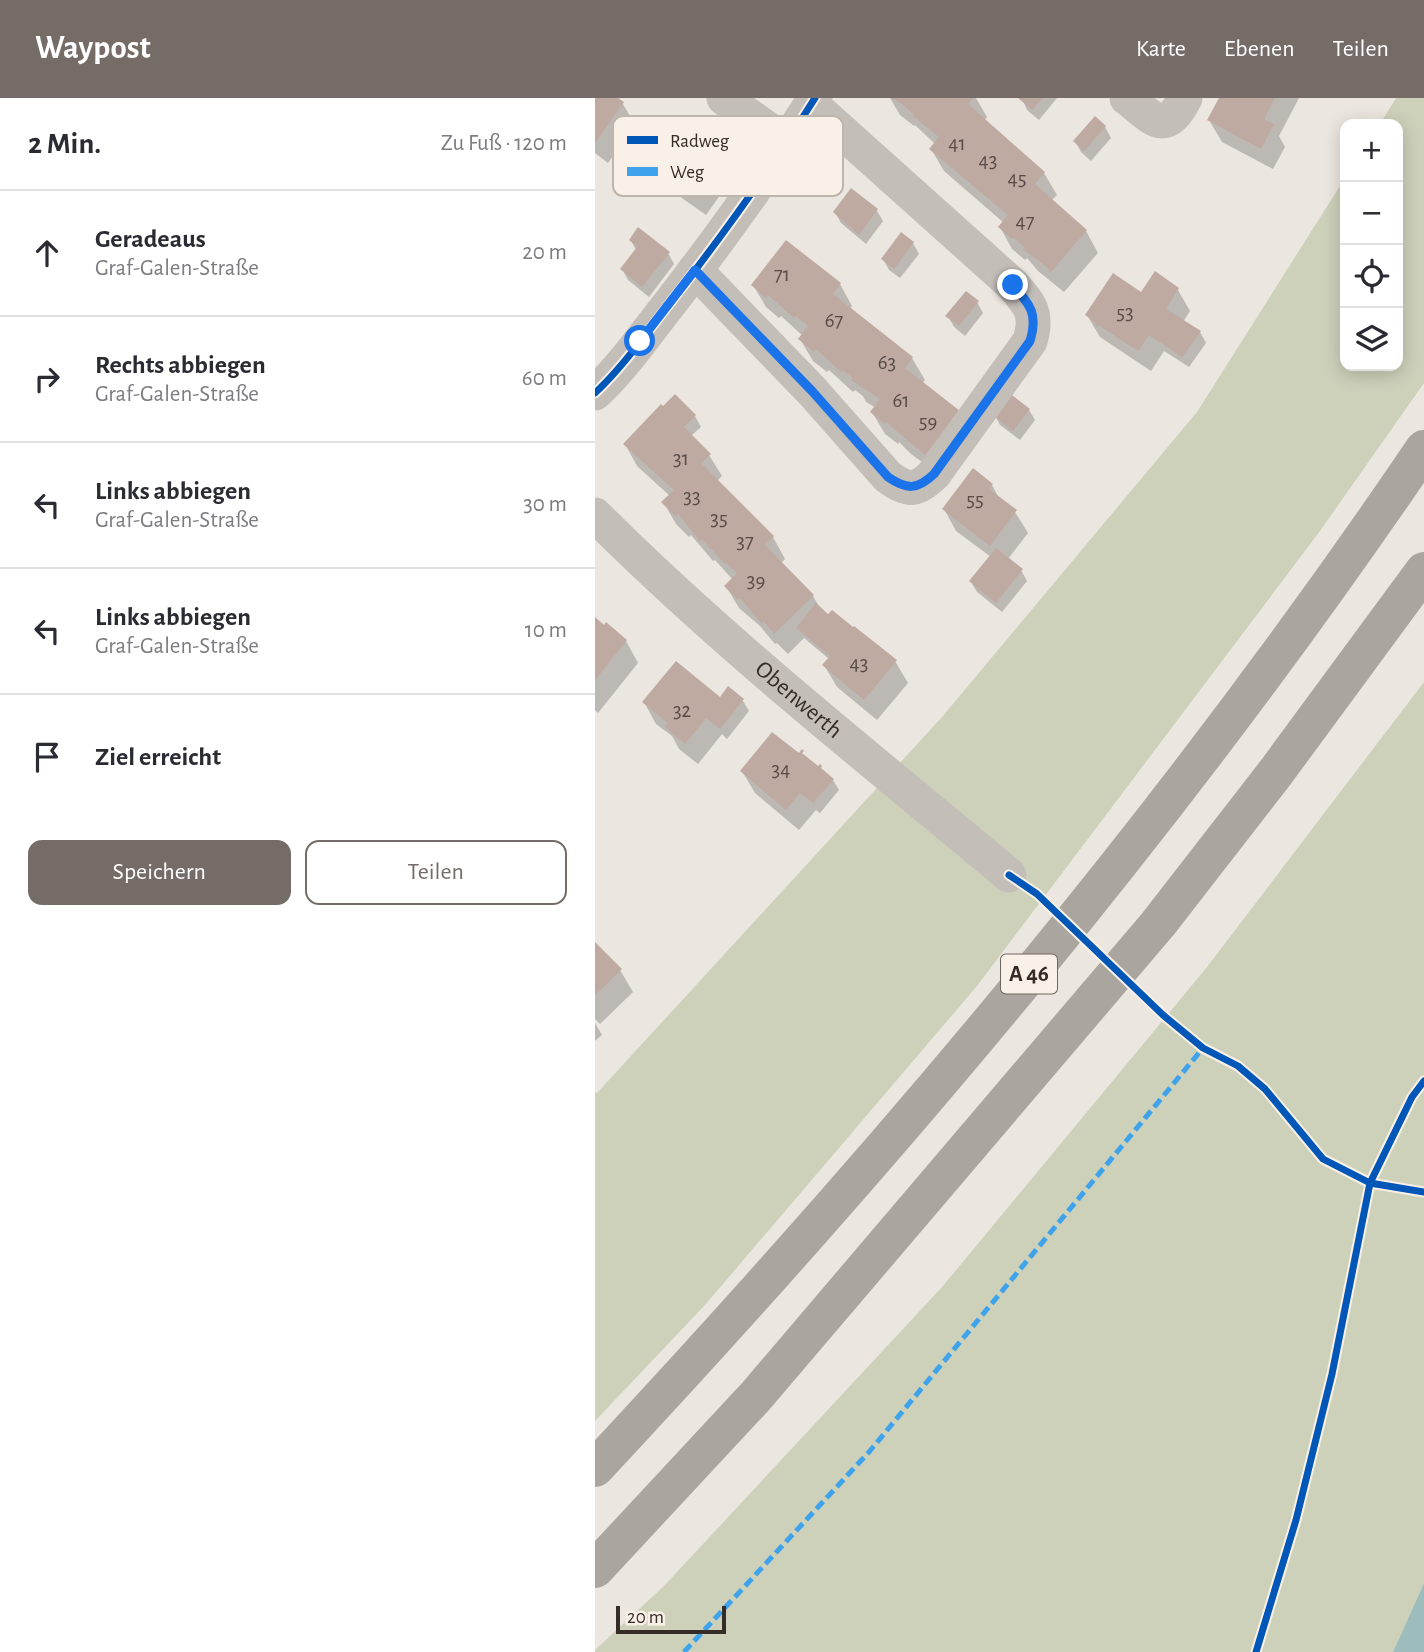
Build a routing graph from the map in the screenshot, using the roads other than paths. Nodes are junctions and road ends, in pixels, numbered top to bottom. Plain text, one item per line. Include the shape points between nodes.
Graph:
1 (724, 98) edge
2 (1127, 98) edge
3 (1185, 98) edge
4 (813, 101) edge
5 (749, 116) edge
6 (803, 116) edge
7 (829, 116) edge
8 (843, 129) edge
9 (748, 196) edge
10 (695, 270) junction
11 (595, 393) edge
12 (1424, 449) edge
13 (595, 515) edge
14 (1424, 570) edge
15 (1009, 875) dead end
16 (595, 1468) edge
17 (595, 1569) edge

1 - 5 street
2 - 3 street via 1164,122 1178,112
4 - 6 street
4 - 7 street
8 - 10 street via 1013,285 1035,324 1030,341 923,485 913,488 888,477
9 - 10 street
10 - 11 street
12 - 16 highway, A 46 via 1350,559 1103,885 840,1200
13 - 15 street, Obenwerth via 781,684
14 - 17 highway, A 46 via 1158,924 756,1396

